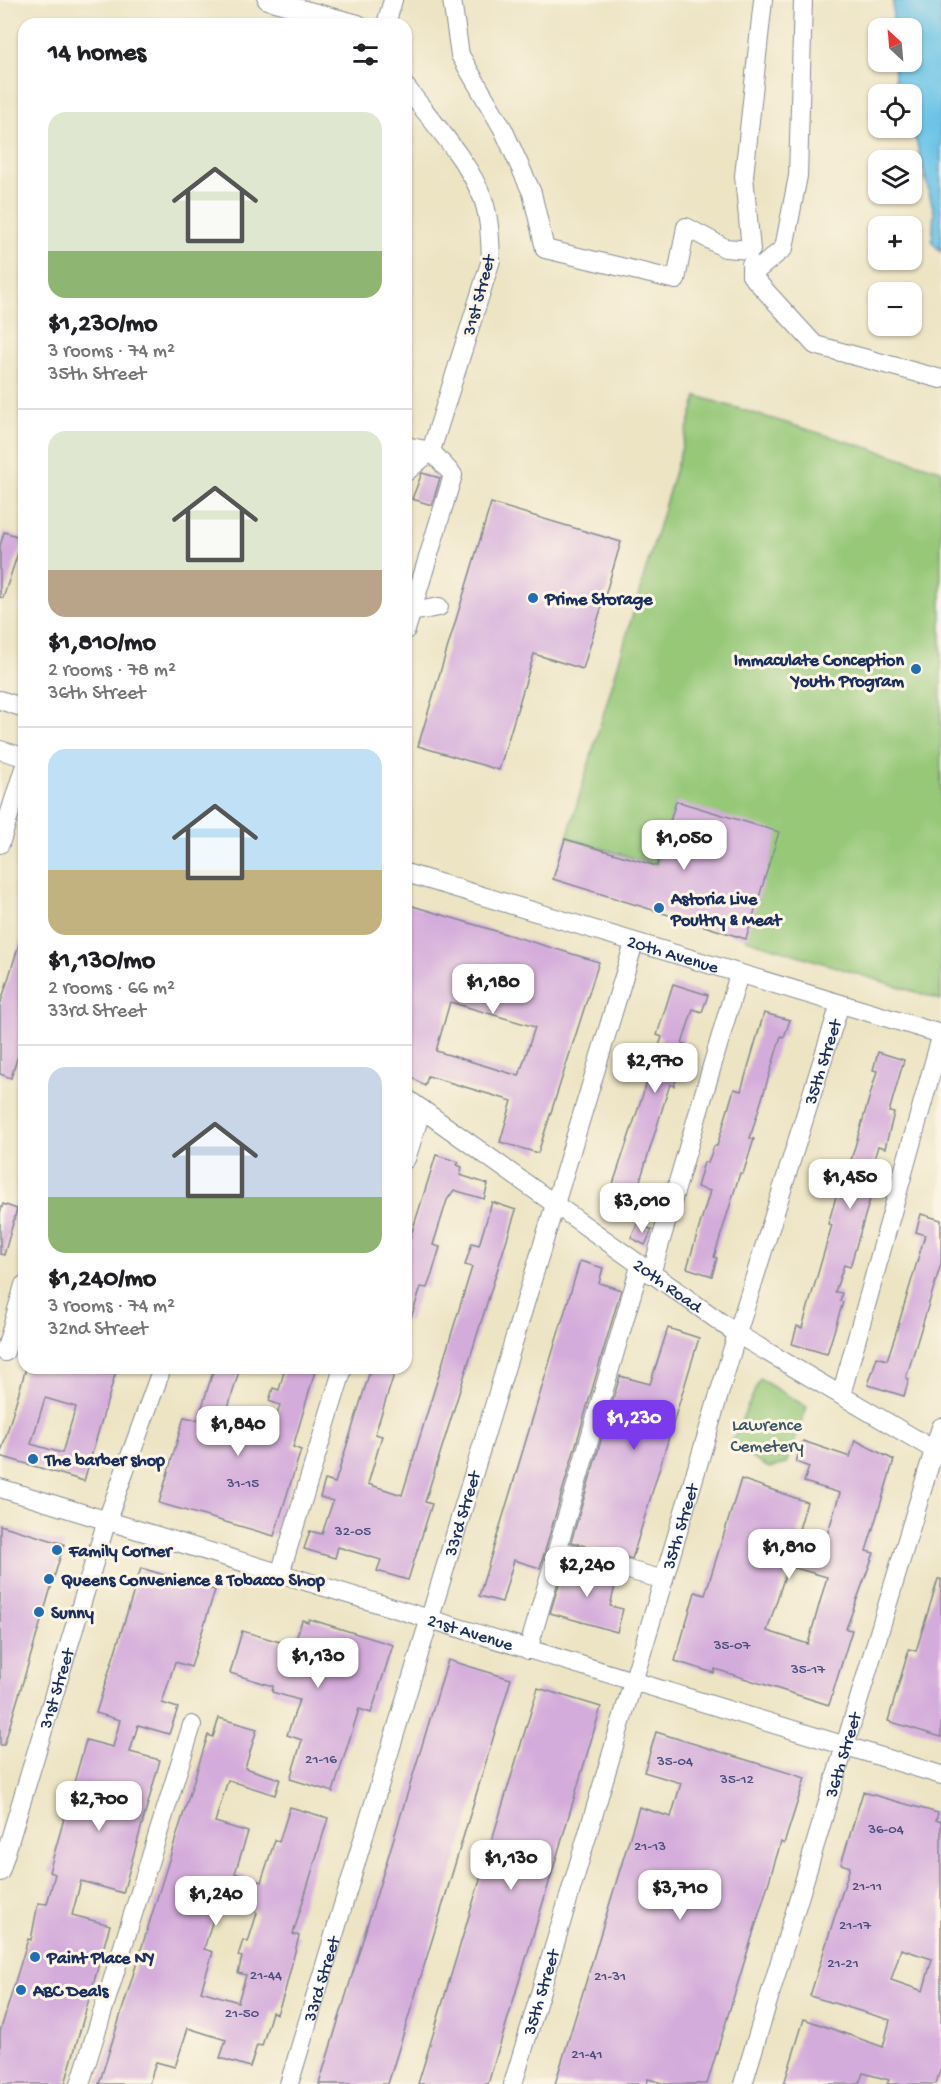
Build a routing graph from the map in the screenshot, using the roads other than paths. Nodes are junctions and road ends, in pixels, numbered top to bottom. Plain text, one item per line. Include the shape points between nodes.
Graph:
1 (267, 0) edge
2 (393, 0) edge
3 (452, 0) edge
4 (763, 0) edge
5 (803, 0) edge
6 (335, 18) edge
7 (388, 18) edge
8 (412, 95) edge
9 (751, 250) junction
10 (751, 275) junction
11 (941, 379) edge
12 (412, 447) edge
13 (431, 451) junction
14 (412, 467) edge
15 (412, 606) edge
16 (439, 607) dead end
17 (412, 617) edge
18 (0, 700) edge
19 (18, 706) edge
20 (0, 750) edge
21 (18, 755) edge
22 (18, 787) edge
23 (0, 844) edge
24 (412, 875) edge
25 (634, 943) junction
26 (739, 974) junction
27 (840, 1004) junction
28 (941, 1036) edge
29 (412, 1102) edge
30 (422, 1109) junction
31 (412, 1140) edge
32 (555, 1205) junction
33 (646, 1270) junction
34 (18, 1306) edge
35 (737, 1334) junction
36 (5, 1352) dead end
37 (160, 1374) edge
38 (341, 1374) edge
39 (841, 1395) junction
40 (941, 1427) edge
41 (938, 1452) edge
42 (0, 1488) edge
43 (107, 1520) junction
44 (558, 1550) junction
45 (280, 1574) junction
46 (664, 1580) junction
47 (430, 1620) junction
48 (528, 1650) junction
49 (633, 1681) junction
50 (192, 1725) dead end
51 (845, 1746) junction
52 (941, 1775) edge
53 (0, 1872) edge
54 (80, 2084) edge
55 (289, 2084) edge
56 (513, 2084) edge
57 (743, 2084) edge

1 - 6 street
2 - 7 street
3 - 9 street via 460,55 503,129 527,182 545,249 676,280 686,227 725,248
4 - 9 street via 744,176
5 - 10 street via 798,176 784,248
8 - 13 street, 31st Street via 475,181 490,228 491,260
9 - 10 street
10 - 11 street via 815,345
12 - 13 street
13 - 14 street
13 - 15 street via 453,475
16 - 17 street
18 - 19 street
20 - 21 street
22 - 23 street
24 - 25 street, 20th Avenue
25 - 26 street, 20th Avenue
25 - 32 street, 33rd Street
26 - 27 street, 20th Avenue
26 - 33 street
27 - 28 street, 20th Avenue
27 - 35 street, 35th Street
28 - 39 street
29 - 30 street, 20th Road
30 - 31 street
30 - 32 street, 20th Road
32 - 33 street, 20th Road
32 - 47 street, 33rd Street
33 - 35 street, 20th Road
33 - 44 street
34 - 36 street
35 - 39 street, 20th Road
35 - 46 street, 35th Street
37 - 43 street, 31st Street
38 - 45 street
39 - 41 street, 20th Road
40 - 41 street, 36th Street
41 - 51 street, 36th Street
42 - 43 street, 21st Avenue
43 - 45 street, 21st Avenue
43 - 53 street, 31st Street
44 - 46 street
44 - 48 street
45 - 47 street, 21st Avenue
46 - 49 street, 35th Street
47 - 48 street, 21st Avenue
47 - 55 street, 33rd Street
48 - 49 street, 21st Avenue
49 - 51 street, 21st Avenue
49 - 56 street, 35th Street
50 - 54 street
51 - 52 street, 21st Avenue
51 - 57 street, 36th Street

